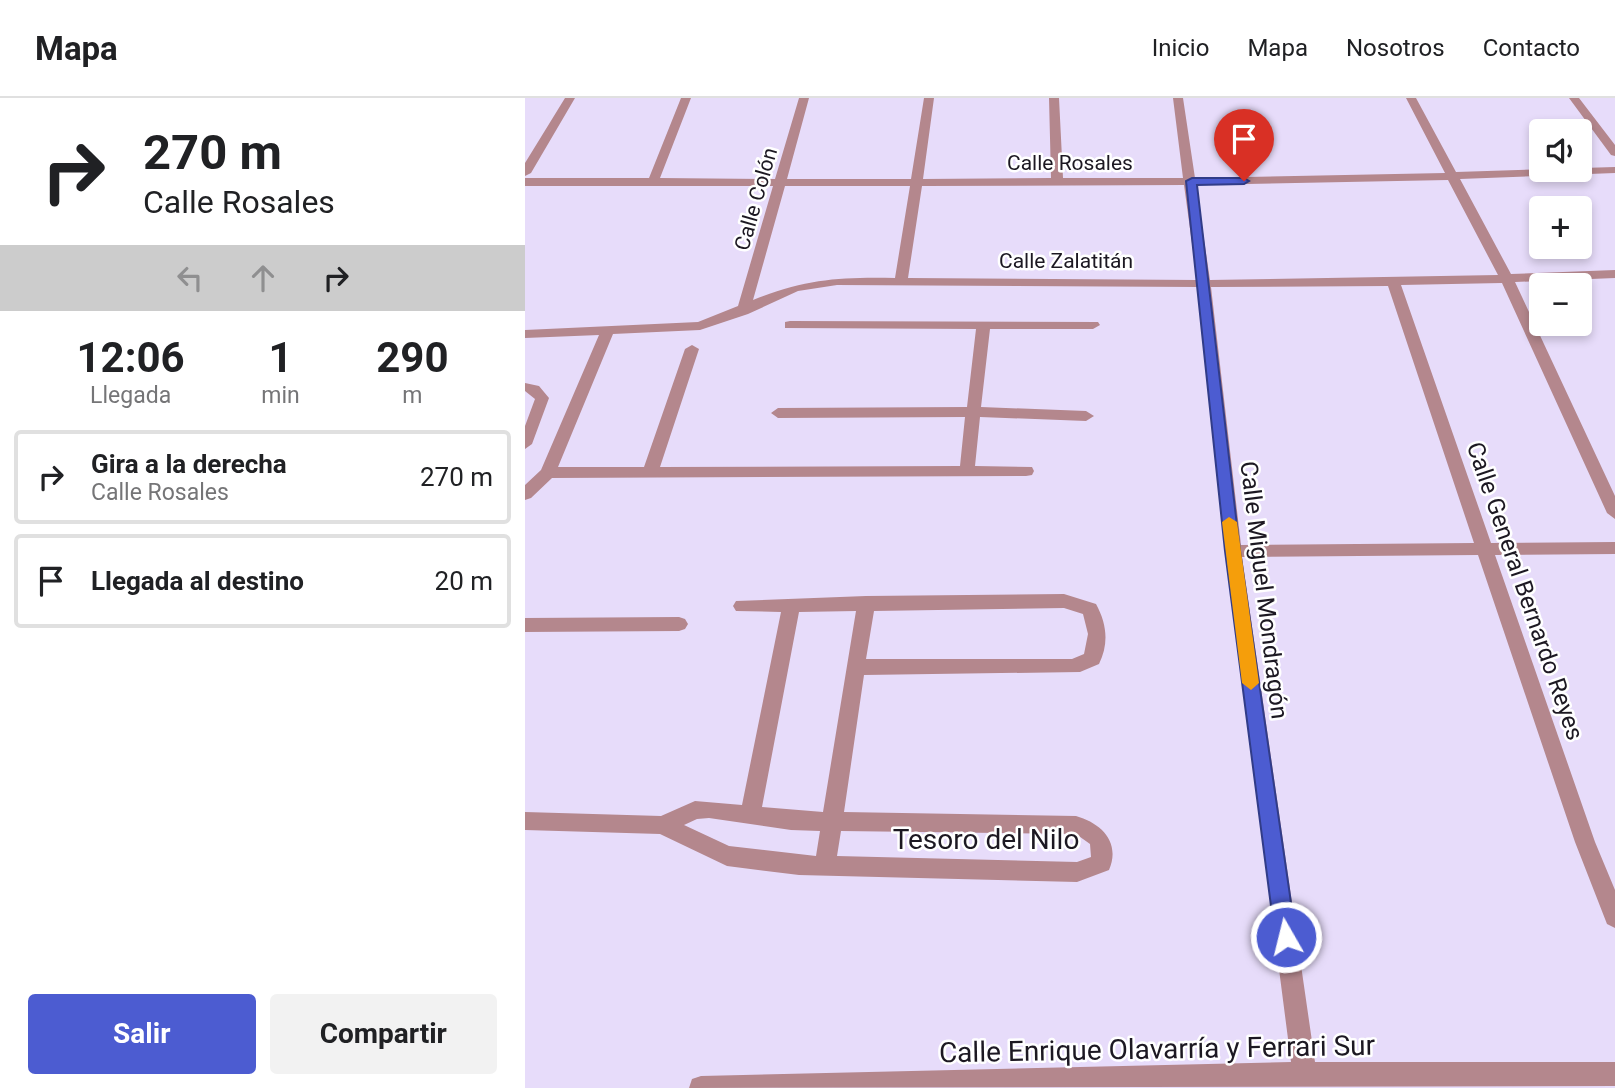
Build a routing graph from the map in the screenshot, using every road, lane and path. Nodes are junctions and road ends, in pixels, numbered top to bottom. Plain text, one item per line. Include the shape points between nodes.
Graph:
1 (570, 98) edge
2 (686, 98) edge
3 (804, 98) edge
4 (929, 98) edge
5 (1054, 98) edge
6 (1178, 98) edge
7 (1411, 98) edge
8 (1574, 98) edge
9 (1615, 153) edge
10 (1615, 170) edge
11 (525, 173) edge
12 (1453, 178) junction
13 (1192, 181) junction
14 (525, 182) edge
15 (653, 182) junction
16 (782, 182) junction
17 (1057, 183) junction
18 (918, 184) junction
19 (1615, 274) edge
20 (1507, 279) junction
21 (1393, 281) junction
22 (901, 282) junction
23 (1204, 283) junction
24 (743, 311) junction
25 (790, 325) dead end
26 (1093, 325) dead end
27 (983, 327) junction
28 (607, 332) junction
29 (525, 334) edge
30 (692, 349) dead end
31 (525, 387) edge
32 (973, 412) junction
33 (778, 413) dead end
34 (1086, 416) dead end
35 (525, 444) edge
36 (967, 470) junction
37 (1026, 471) dead end
38 (548, 473) junction
39 (650, 473) junction
40 (526, 490) edge
41 (1615, 513) edge
42 (1615, 548) edge
43 (1485, 549) junction
44 (1233, 551) junction
45 (866, 603) junction
46 (791, 605) junction
47 (742, 606) dead end
48 (679, 624) dead end
49 (525, 625) edge
50 (857, 667) junction
51 (750, 815) junction
52 (525, 821) edge
53 (834, 822) junction
54 (662, 825) junction
55 (825, 866) junction
56 (1615, 917) edge
57 (1615, 1073) edge
58 (1305, 1081) edge
59 (701, 1088) edge

1 - 11 street
2 - 15 street
3 - 16 street, Calle Colón
4 - 18 street
5 - 17 street
6 - 13 street, Calle Miguel Mondragón
7 - 12 street
8 - 9 street
10 - 12 street, Calle Rosales
12 - 13 street, Calle Rosales
12 - 20 street
13 - 17 street, Calle Rosales
13 - 23 street, Calle Miguel Mondragón
14 - 15 street, Calle Rosales
15 - 16 street, Calle Rosales
16 - 18 street, Calle Rosales
16 - 24 street, Calle Colón
17 - 18 street, Calle Rosales
18 - 22 street
19 - 20 street, Calle Zalatitán
20 - 21 street, Calle Zalatitán
20 - 41 street
21 - 23 street, Calle Zalatitán
21 - 43 street, Calle General Bernardo Reyes
22 - 23 street, Calle Zalatitán
22 - 24 street, Calle Zalatitán via 816,283
23 - 44 street, Calle Miguel Mondragón
24 - 28 street, Calle Zalatitán via 681,329
25 - 27 street
26 - 27 street
27 - 32 street
28 - 29 street, Calle Zalatitán
28 - 38 street
30 - 39 street
31 - 35 lane via 542,398
32 - 33 street
32 - 34 street
32 - 36 street
36 - 37 street
36 - 39 street
38 - 39 street
38 - 40 street
42 - 43 street
43 - 44 street
43 - 56 street, Calle General Bernardo Reyes
44 - 58 street, Calle Miguel Mondragón
45 - 46 street
45 - 50 street
45 - 50 street via 1063,601 1090,609 1099,638 1091,659 1073,667
46 - 47 street
46 - 51 street
48 - 49 street
50 - 53 street
51 - 53 street, Tesoro del Nilo
51 - 54 street, Tesoro del Nilo via 695,810
52 - 54 street
53 - 55 street
53 - 55 street, Tesoro del Nilo via 1076,825 1098,835 1101,863 1077,872
54 - 55 street, Tesoro del Nilo via 727,856
57 - 58 street, Calle Enrique Olavarría y Ferrari Sur
58 - 59 street, Calle Enrique Olavarría y Ferrari Sur

